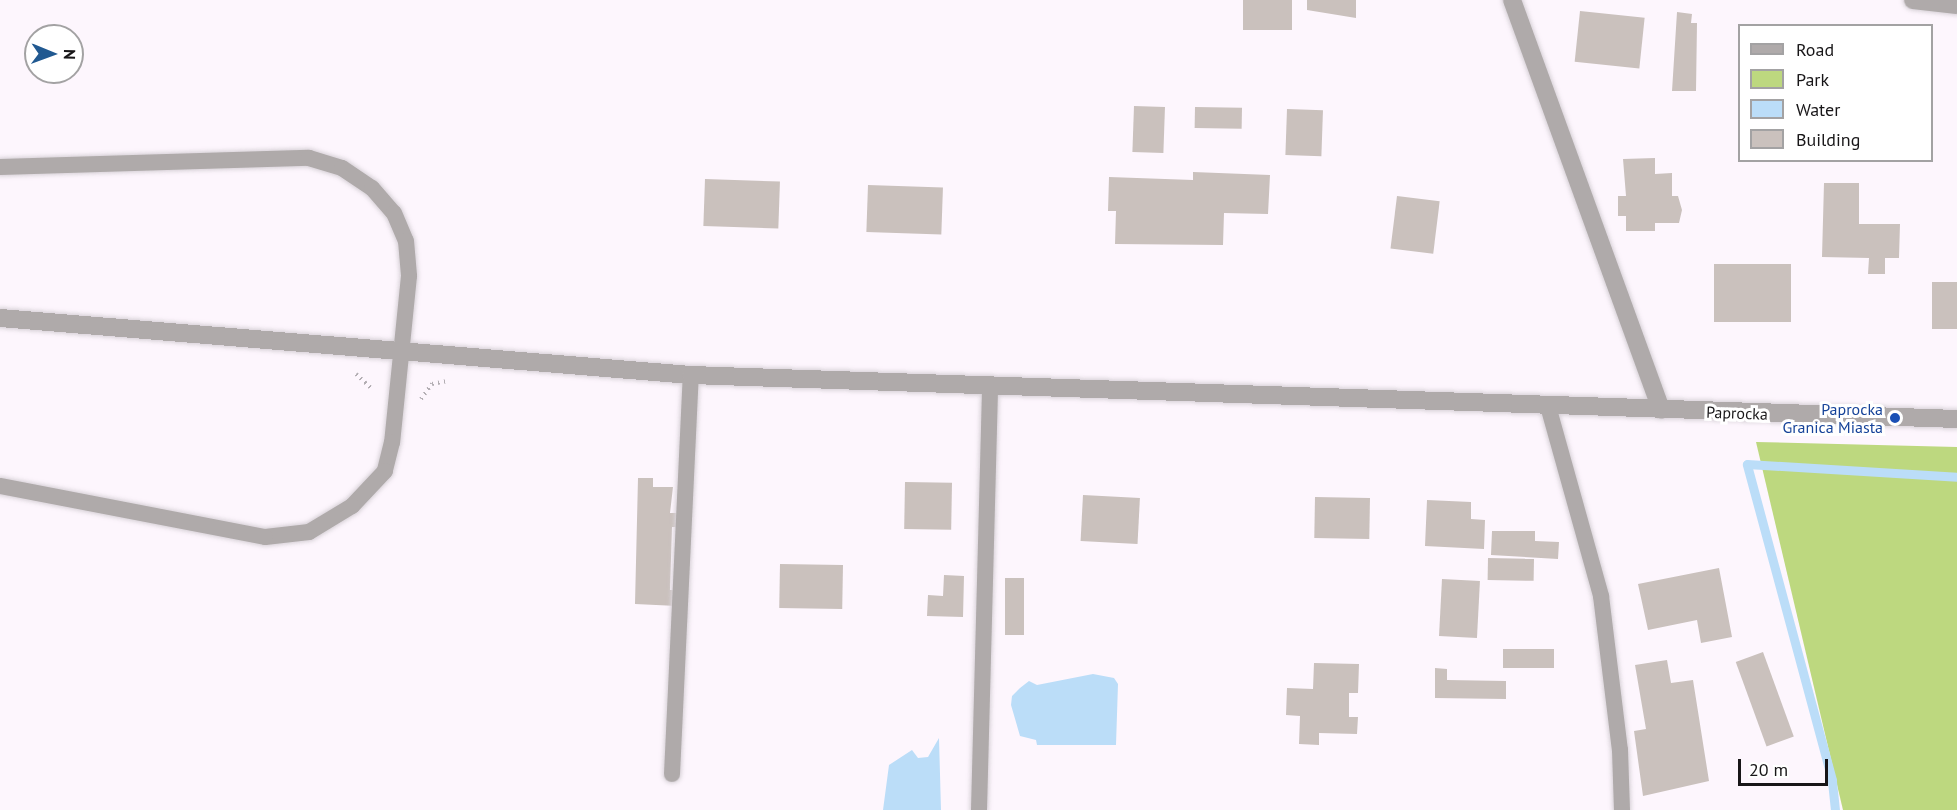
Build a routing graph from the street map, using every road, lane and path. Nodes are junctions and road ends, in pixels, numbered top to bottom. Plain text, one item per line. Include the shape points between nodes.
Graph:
1 (1512, 0) edge
2 (1913, 0) edge
3 (1957, 5) edge
4 (0, 167) edge
5 (0, 318) edge
6 (402, 352) junction
7 (353, 372) dead end
8 (691, 375) junction
9 (459, 382) dead end
10 (990, 387) junction
11 (396, 400) junction
12 (1548, 406) junction
13 (1661, 410) junction
14 (1957, 420) edge
15 (0, 486) edge
16 (672, 774) dead end
17 (979, 810) edge
18 (1622, 810) edge

1 - 13 street
2 - 3 street
4 - 6 lane via 272,157 309,158 342,168 387,205 406,241 409,276
5 - 6 street, Paprocka
6 - 8 street, Paprocka
6 - 11 lane
7 - 11 path via 371,386 374,397
8 - 10 street, Paprocka
8 - 16 lane
9 - 11 path via 432,384 418,403
10 - 12 street, Paprocka
10 - 17 lane
11 - 15 lane via 384,471 352,506 309,532 265,537
12 - 13 street, Paprocka
12 - 18 lane via 1601,596 1620,750
13 - 14 street, Paprocka

